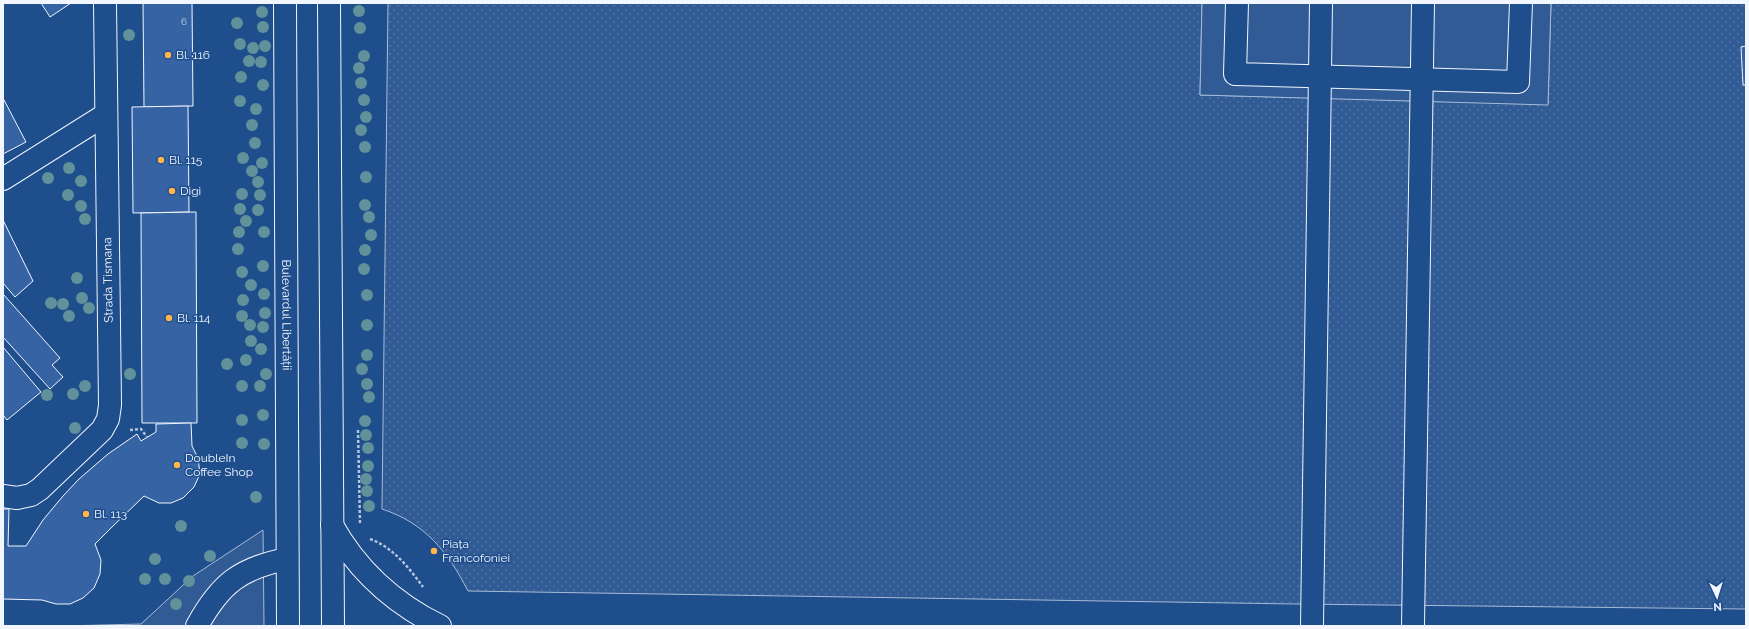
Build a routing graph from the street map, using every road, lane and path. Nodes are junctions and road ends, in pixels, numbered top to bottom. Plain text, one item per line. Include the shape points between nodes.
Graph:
1 (105, 3) edge
2 (285, 3) edge
3 (329, 3) edge
4 (1237, 3) edge
5 (1321, 3) edge
6 (1423, 3) edge
7 (1521, 3) edge
8 (1320, 77) junction
9 (1421, 79) junction
10 (105, 115) junction
11 (3, 180) edge
12 (358, 424) dead end
13 (198, 458) dead end
14 (216, 461) dead end
15 (3, 496) edge
16 (332, 525) junction
17 (360, 527) dead end
18 (366, 537) dead end
19 (287, 559) junction
20 (427, 592) dead end
21 (197, 626) edge
22 (288, 626) edge
23 (333, 626) edge
24 (440, 626) edge
25 (1312, 626) edge
26 (1413, 626) edge

1 - 10 main road, Strada Tismana
2 - 19 main road, Bulevardul Libertății
3 - 16 main road
4 - 8 main road via 1235,74
5 - 8 main road
6 - 9 main road
7 - 9 main road via 1518,82
8 - 9 main road
8 - 25 main road
9 - 26 main road
10 - 11 main road
10 - 15 main road, Strada Tismana via 110,404 108,419 102,430 40,489 25,497
12 - 17 path
13 - 14 path
16 - 23 main road
16 - 24 main road via 353,557 381,588 403,606
18 - 20 path via 386,548 408,567
19 - 21 main road via 266,563 246,571 231,581 210,603
19 - 22 main road, Bulevardul Libertății

